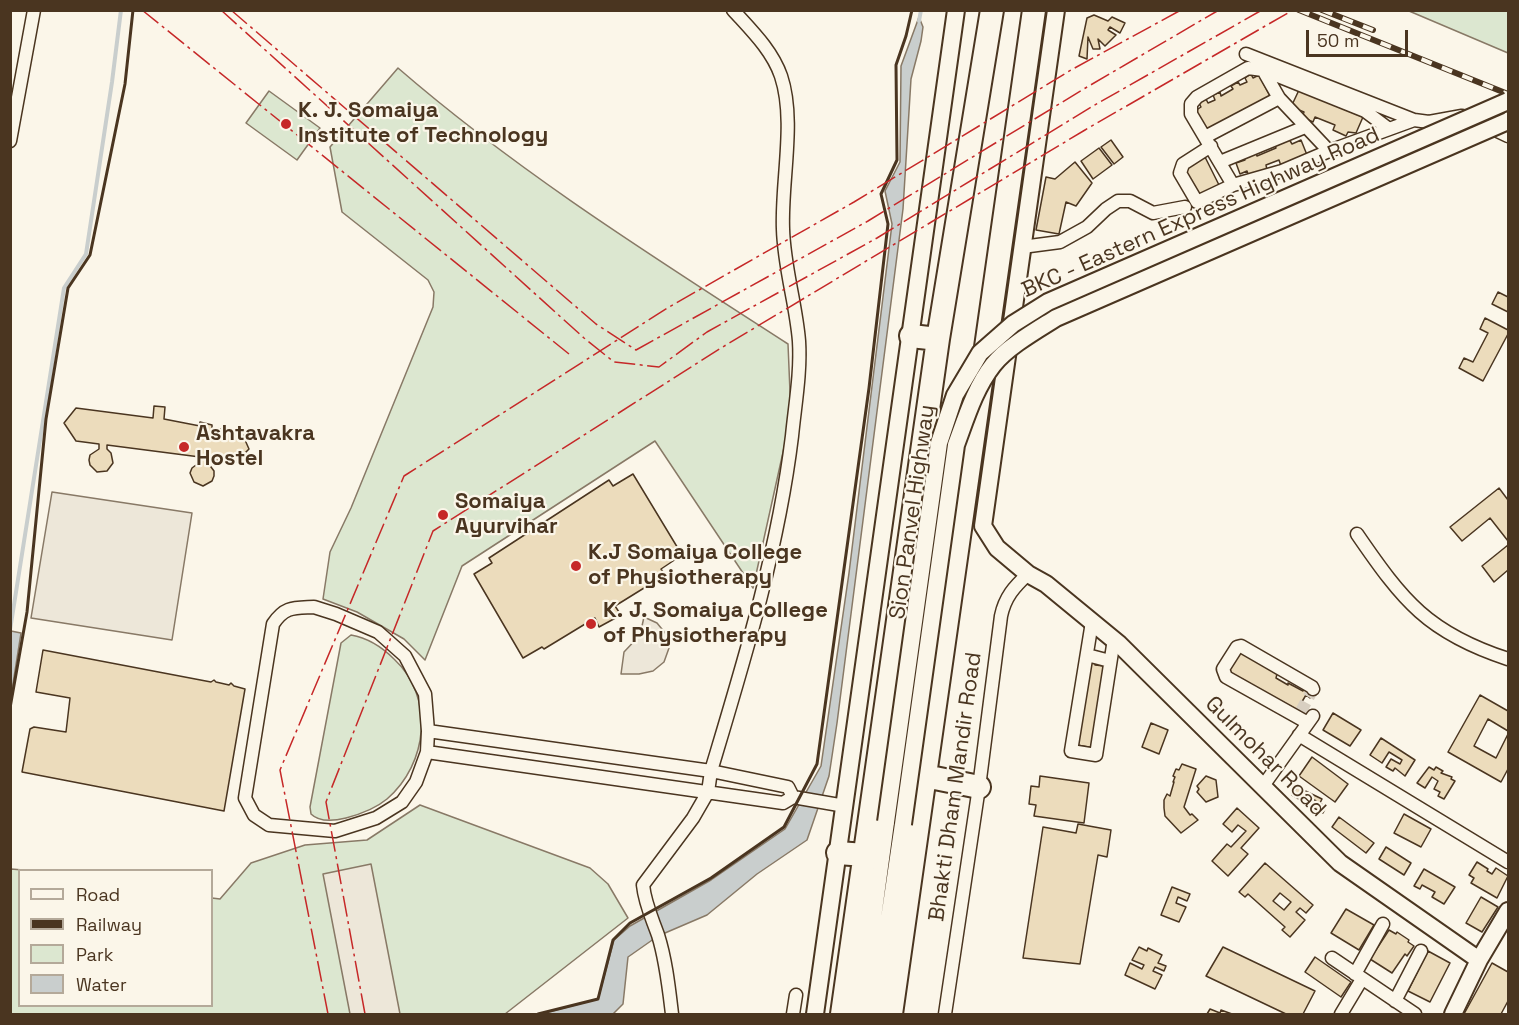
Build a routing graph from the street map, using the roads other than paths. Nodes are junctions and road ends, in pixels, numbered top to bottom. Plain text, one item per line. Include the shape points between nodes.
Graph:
1 (34, 10) edge
2 (733, 10) edge
3 (956, 10) edge
4 (992, 10) edge
5 (1034, 10) edge
6 (1056, 10) edge
7 (1246, 54) dead end
8 (1263, 70) junction
9 (1279, 98) junction
10 (1509, 101) edge
11 (1414, 120) junction
12 (1509, 120) edge
13 (1305, 127) junction
14 (1389, 129) junction
15 (1509, 136) edge
16 (10, 141) edge
17 (1208, 142) junction
18 (1329, 151) junction
19 (1220, 162) junction
20 (1233, 185) junction
21 (1185, 207) dead end
22 (1022, 247) junction
23 (910, 336) junction
24 (938, 339) junction
25 (1357, 534) dead end
26 (1029, 574) junction
27 (1092, 622) junction
28 (1114, 639) junction
29 (1086, 655) junction
30 (1509, 659) edge
31 (1110, 661) junction
32 (1313, 689) dead end
33 (428, 731) junction
34 (1299, 735) junction
35 (427, 752) junction
36 (711, 771) junction
37 (925, 776) junction
38 (1263, 786) junction
39 (979, 787) junction
40 (708, 792) junction
41 (796, 798) junction
42 (837, 805) junction
43 (838, 853) junction
44 (865, 855) junction
45 (1509, 862) edge
46 (1509, 911) edge
47 (1383, 924) dead end
48 (1421, 951) dead end
49 (1332, 958) dead end
50 (1479, 960) junction
51 (1358, 976) junction
52 (796, 995) dead end
53 (1395, 1001) junction
54 (672, 1014) edge
55 (794, 1014) edge
56 (815, 1014) edge
57 (842, 1014) edge
58 (860, 1014) edge
59 (875, 1014) edge
60 (891, 1014) edge
61 (945, 1014) edge
62 (1341, 1014) edge
63 (1415, 1014) edge
64 (1453, 1014) edge

1 - 16 street
2 - 36 street via 763,42 781,75 788,113 783,233 799,342 798,386 787,472 757,617
3 - 23 main road
4 - 24 highway, Sion Panvel Highway
5 - 37 highway
6 - 22 main road, Gulmohar Road
7 - 11 street
8 - 9 street
8 - 14 street via 1365,111
8 - 17 street via 1248,68 1197,97 1191,114
9 - 13 street
9 - 17 street
10 - 58 main road, BKC - Eastern Express Highway Road, bridge via 1048,302 1013,324 980,352 955,395 939,443
11 - 14 street
11 - 15 street via 1429,122 1466,115
12 - 59 main road, BKC - Eastern Express Highway Road, bridge via 1056,318 993,364 972,402 957,445
13 - 18 street
13 - 19 street
14 - 18 street
17 - 19 street
17 - 20 street via 1180,168 1194,201 1200,202
18 - 20 street via 1282,171
19 - 20 street
21 - 22 street via 1153,213 1130,201 1118,201 1087,227 1060,242
22 - 26 main road, Gulmohar Road via 983,526 997,548
23 - 24 highway
23 - 42 main road
24 - 44 highway, Sion Panvel Highway
25 - 30 street via 1394,586 1421,615 1474,647
26 - 27 main road, Gulmohar Road
26 - 39 street, Bhakti Dham Mandir Road via 1012,588 1003,606
27 - 28 main road, Gulmohar Road
27 - 29 street
28 - 31 street
28 - 38 main road, Gulmohar Road
29 - 31 street
29 - 31 street via 1071,752 1096,755
32 - 34 street via 1241,646 1223,669 1226,676 1304,717
33 - 35 street
33 - 35 street via 425,694 405,656 378,632 314,607 291,608 279,614 273,624 245,798 254,815 269,825 335,831 376,818 402,801 416,783
33 - 36 street
34 - 38 street
34 - 45 street
35 - 40 street
36 - 40 street
36 - 41 street via 788,787
37 - 39 highway
37 - 60 highway
38 - 50 main road, Gulmohar Road via 1340,863
39 - 61 street, Bhakti Dham Mandir Road
40 - 41 street via 783,803
40 - 54 street via 643,885 658,936
41 - 42 street
42 - 43 main road
43 - 44 highway
43 - 56 main road
44 - 57 highway, Sion Panvel Highway
46 - 50 main road
47 - 51 street
48 - 53 street
49 - 51 street
50 - 64 main road
51 - 53 street
51 - 62 street
52 - 55 street
53 - 63 street

